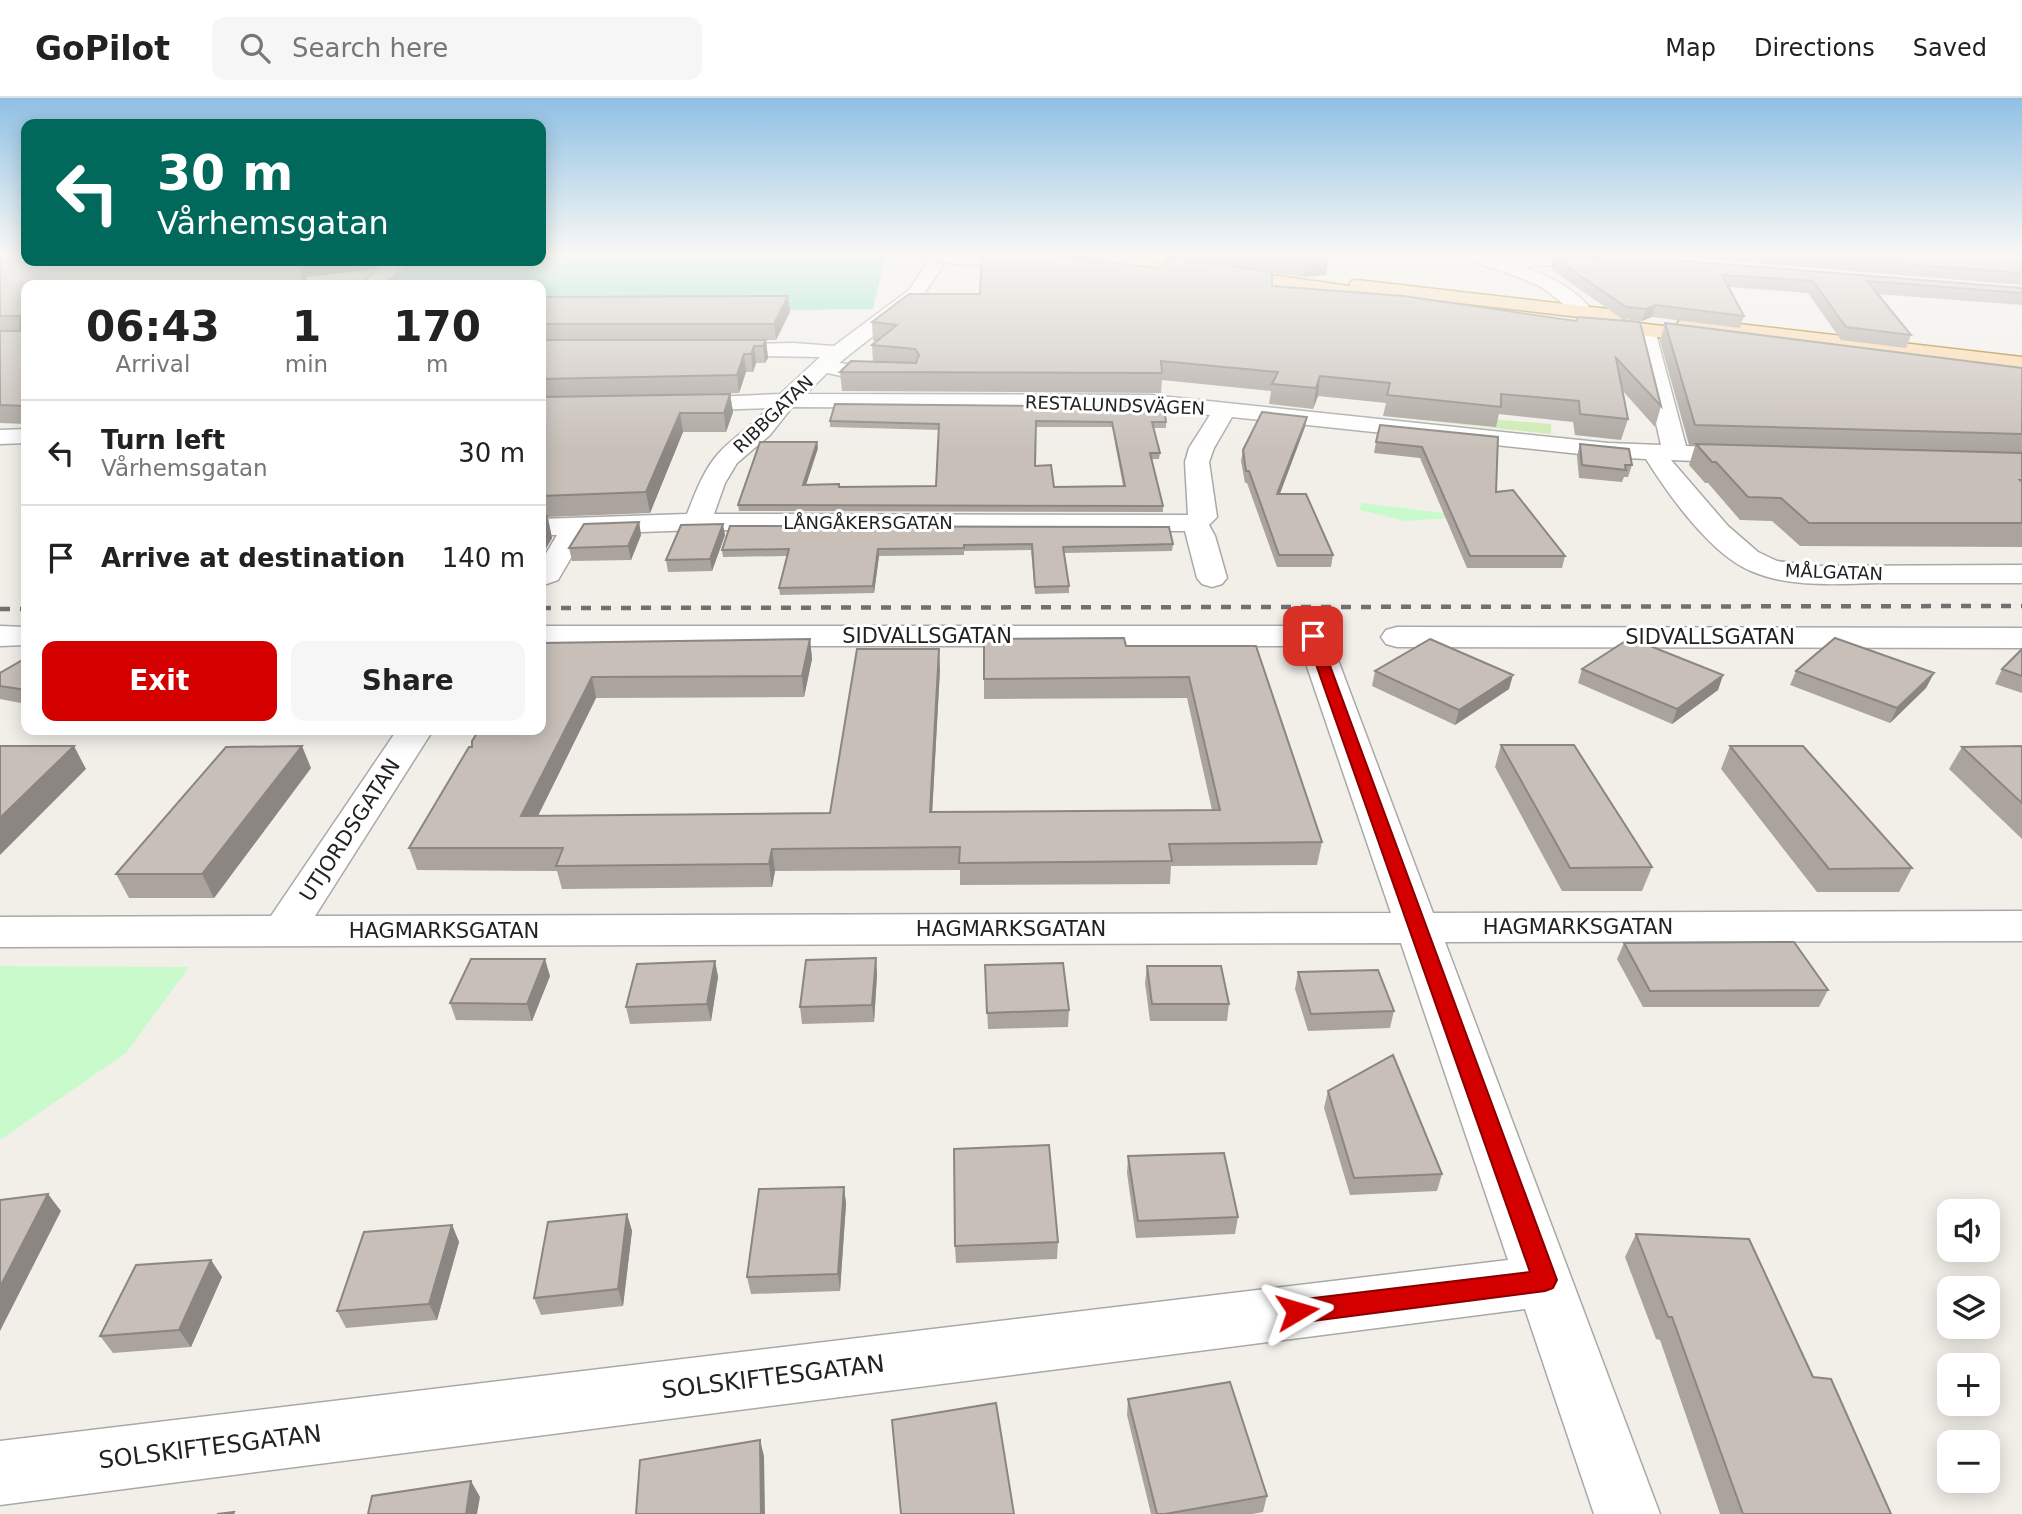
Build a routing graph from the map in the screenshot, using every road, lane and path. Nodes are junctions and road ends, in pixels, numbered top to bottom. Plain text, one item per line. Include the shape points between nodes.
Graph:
1 (881, 320) edge
2 (1567, 320) edge
3 (1609, 320) edge
4 (1653, 320) edge
5 (1645, 330) junction
6 (692, 349) edge
7 (831, 359) junction
8 (2022, 363) edge
9 (2022, 370) edge
10 (917, 377) edge
11 (2022, 377) edge
12 (987, 380) edge
13 (785, 402) junction
14 (662, 404) edge
15 (1173, 404) junction
16 (1224, 409) junction
17 (21, 436) edge
18 (0, 438) edge
19 (1667, 454) junction
20 (1761, 457) edge
21 (697, 522) junction
22 (1194, 523) junction
23 (576, 526) junction
24 (546, 527) edge
25 (546, 574) edge
26 (2022, 574) edge
27 (1212, 578) dead end
28 (0, 636) edge
29 (21, 636) edge
30 (546, 636) edge
31 (1397, 637) dead end
32 (2022, 638) edge
33 (412, 735) edge
34 (2022, 926) edge
35 (1418, 928) junction
36 (284, 931) junction
37 (0, 932) edge
38 (1545, 1280) junction
39 (0, 1473) edge
40 (1627, 1514) edge

1 - 7 street, RIBBGATAN
2 - 5 main road
3 - 9 street
4 - 8 main road
5 - 11 main road
5 - 19 street, MÅLGATAN via 1671,441
6 - 7 street via 793,349
7 - 10 street via 861,374
7 - 13 street, RIBBGATAN
12 - 15 street via 1169,388
13 - 14 street, RESTALUNDSVÄGEN
13 - 15 street, RESTALUNDSVÄGEN
13 - 21 street, RIBBGATAN via 718,470
15 - 16 street, RESTALUNDSVÄGEN
16 - 19 street, RESTALUNDSVÄGEN
16 - 22 street via 1196,464 1203,517
17 - 18 street
19 - 20 street, RESTALUNDSVÄGEN
19 - 26 street, MÅLGATAN via 1663,467 1741,555 1758,565 1814,575
21 - 22 street, LÅNGÅKERSGATAN
21 - 23 street, LÅNGÅKERSGATAN
22 - 27 street
23 - 24 street, LÅNGÅKERSGATAN
23 - 25 street
28 - 29 street
30 - 35 street, SIDVALLSGATAN via 1313,636
31 - 32 street, SIDVALLSGATAN
33 - 36 street, UTJORDSGATAN
34 - 35 street, HAGMARKSGATAN
35 - 36 street, HAGMARKSGATAN
35 - 38 street
36 - 37 street, HAGMARKSGATAN
38 - 39 street, SOLSKIFTESGATAN
38 - 40 street

